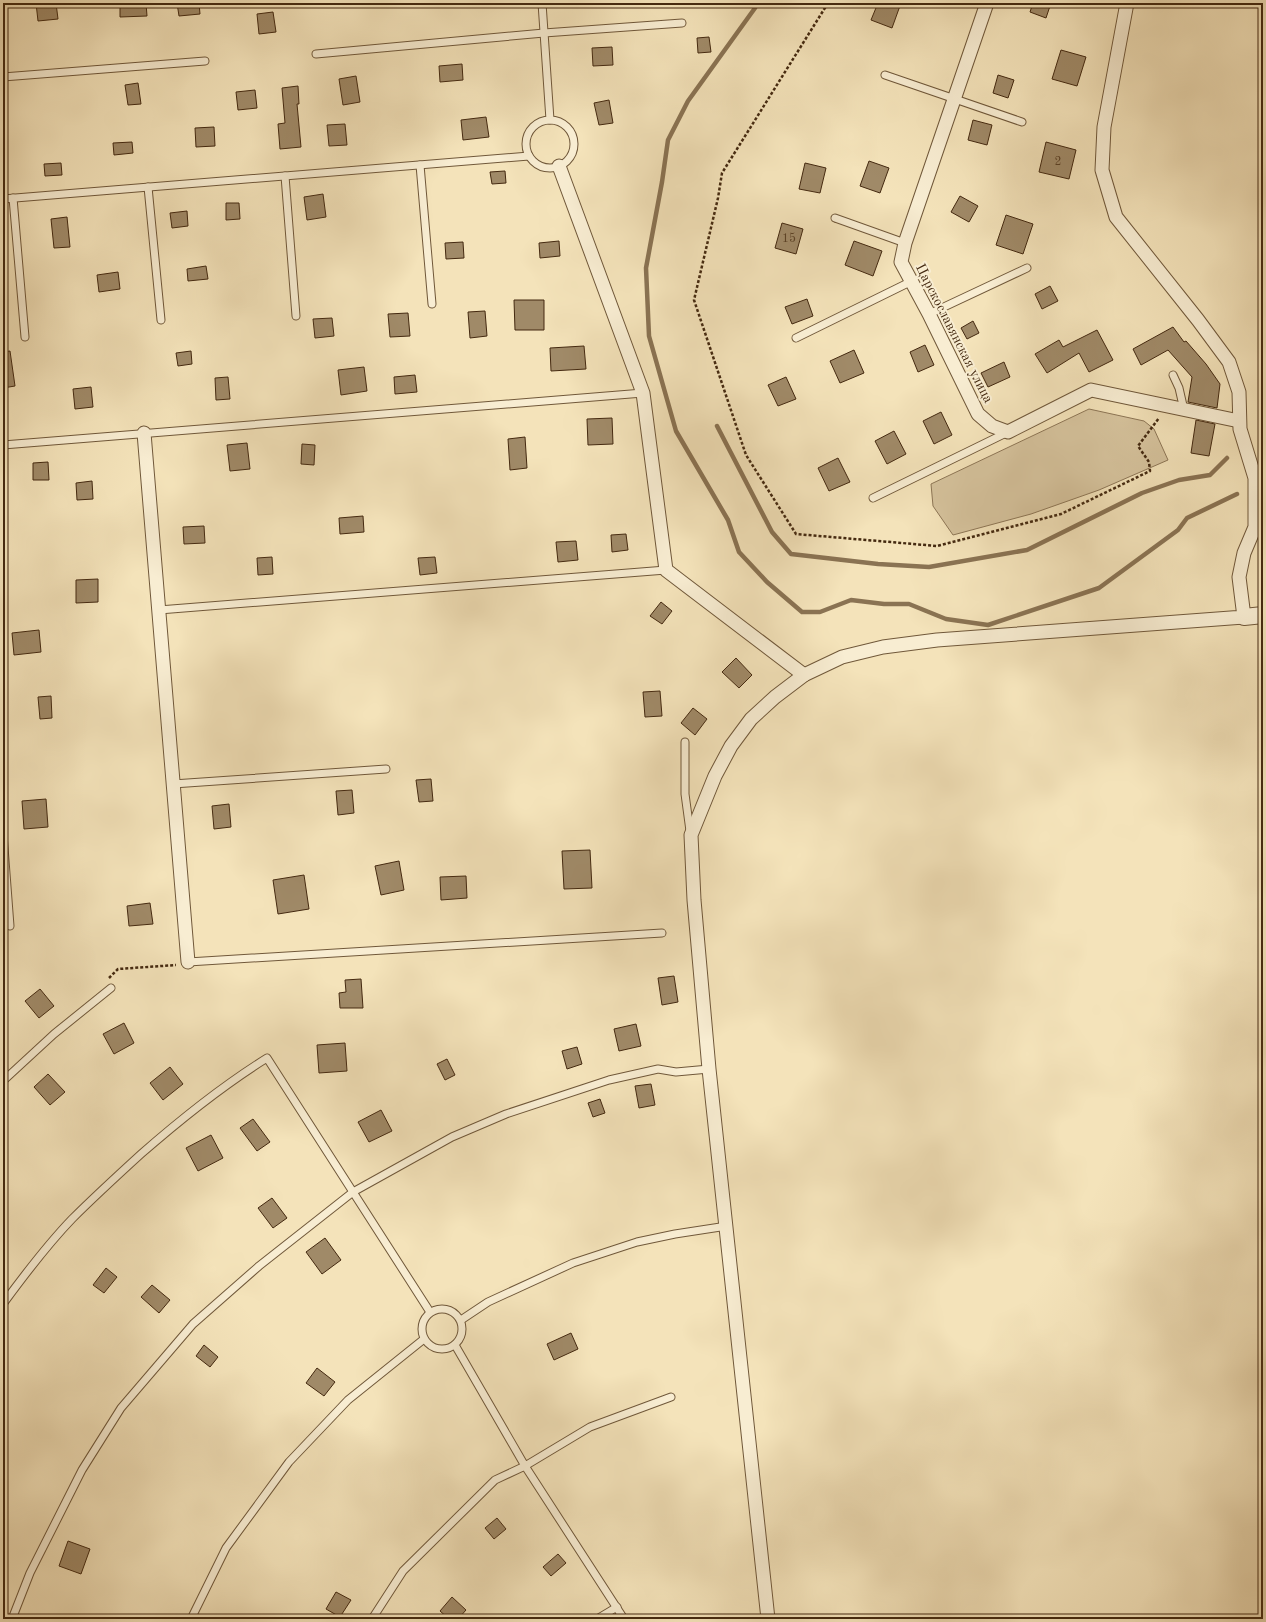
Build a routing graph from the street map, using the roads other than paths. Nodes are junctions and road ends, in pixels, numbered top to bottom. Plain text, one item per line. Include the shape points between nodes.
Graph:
1 (542, 3) edge
2 (987, 3) edge
3 (1127, 3) edge
4 (682, 22) dead end
5 (544, 33) junction
6 (316, 54) dead end
7 (205, 61) dead end
8 (885, 75) dead end
9 (3, 77) edge
10 (955, 99) junction
11 (550, 120) junction
12 (1022, 122) dead end
13 (528, 156) junction
14 (420, 165) junction
15 (559, 166) junction
16 (285, 176) junction
17 (148, 187) junction
18 (13, 198) junction
19 (3, 199) edge
20 (835, 218) dead end
21 (905, 243) junction
22 (1026, 268) dead end
23 (910, 282) junction
24 (432, 304) dead end
25 (929, 314) junction
26 (296, 316) dead end
27 (161, 320) dead end
28 (25, 337) dead end
29 (796, 338) dead end
30 (1173, 375) dead end
31 (643, 393) junction
32 (1184, 410) junction
33 (1239, 421) junction
34 (1008, 432) junction
35 (144, 434) junction
36 (3, 445) edge
37 (873, 498) dead end
38 (666, 570) junction
39 (159, 610) junction
40 (1263, 615) edge
41 (1244, 617) junction
42 (804, 675) junction
43 (685, 742) dead end
44 (386, 769) dead end
45 (173, 784) junction
46 (3, 834) edge
47 (691, 835) junction
48 (10, 926) dead end
49 (662, 933) dead end
50 (188, 962) joint
51 (110, 988) road end
52 (709, 1069) junction
53 (3, 1081) edge
54 (353, 1192) junction
55 (727, 1226) junction
56 (3, 1304) edge
57 (430, 1312) junction
58 (460, 1320) junction
59 (424, 1339) junction
60 (455, 1345) junction
61 (672, 1396) dead end
62 (525, 1466) junction
63 (617, 1607) junction
64 (12, 1619) edge
65 (191, 1619) edge
66 (372, 1619) edge
67 (598, 1619) edge
68 (624, 1619) edge
69 (768, 1619) edge

1 - 5 lane
2 - 10 street, Царскославянская улица
3 - 33 street via 1104,127 1102,170 1108,193 1116,217 1229,362 1239,392
4 - 5 lane
5 - 6 lane
5 - 11 lane
7 - 9 lane
8 - 10 lane
10 - 12 lane
10 - 21 street, Царскославянская улица
11 - 13 lane via 538,123 529,132 526,144
11 - 15 lane via 560,122 569,129 573,139 573,150 568,159
13 - 14 lane
13 - 15 lane via 537,164 548,168
14 - 16 lane
14 - 24 lane
15 - 31 street
16 - 17 lane
16 - 26 lane
17 - 18 lane
17 - 27 lane
18 - 19 lane
18 - 28 lane
20 - 21 lane
21 - 23 street, Царскославянская улица via 901,262
22 - 25 lane
23 - 25 street, Царскославянская улица
23 - 29 lane
25 - 34 street, Царскославянская улица via 978,414 992,426
30 - 32 lane
31 - 35 lane
31 - 38 street
32 - 33 street
32 - 34 street via 1091,390
33 - 41 street via 1256,478 1255,527 1244,553 1239,577
34 - 37 lane
35 - 36 lane
35 - 39 street
38 - 39 lane
38 - 42 street
39 - 45 street
40 - 41 street
41 - 42 street via 937,640 883,647 842,657
42 - 47 street via 751,719 731,746 715,776
43 - 47 lane via 685,794
44 - 45 lane
45 - 50 street
46 - 48 lane
47 - 52 street
49 - 50 lane
51 - 53 lane via 54,1034
52 - 54 lane via 676,1072 658,1069 609,1080 506,1114 452,1137
52 - 55 street
54 - 56 lane via 267,1058 174,1125 124,1170 72,1219
54 - 57 lane
54 - 64 lane via 258,1266 193,1324 121,1408 82,1470 30,1573
55 - 58 lane via 637,1242 573,1263 488,1302
55 - 69 street
57 - 58 lane via 447,1309 455,1313
57 - 59 lane via 422,1324
58 - 60 lane via 463,1331
59 - 60 lane via 438,1349
59 - 65 lane via 348,1400 289,1462 226,1548
60 - 62 lane
61 - 62 lane via 590,1428
62 - 63 lane
62 - 66 lane via 495,1480 403,1571
63 - 67 lane
63 - 68 lane

